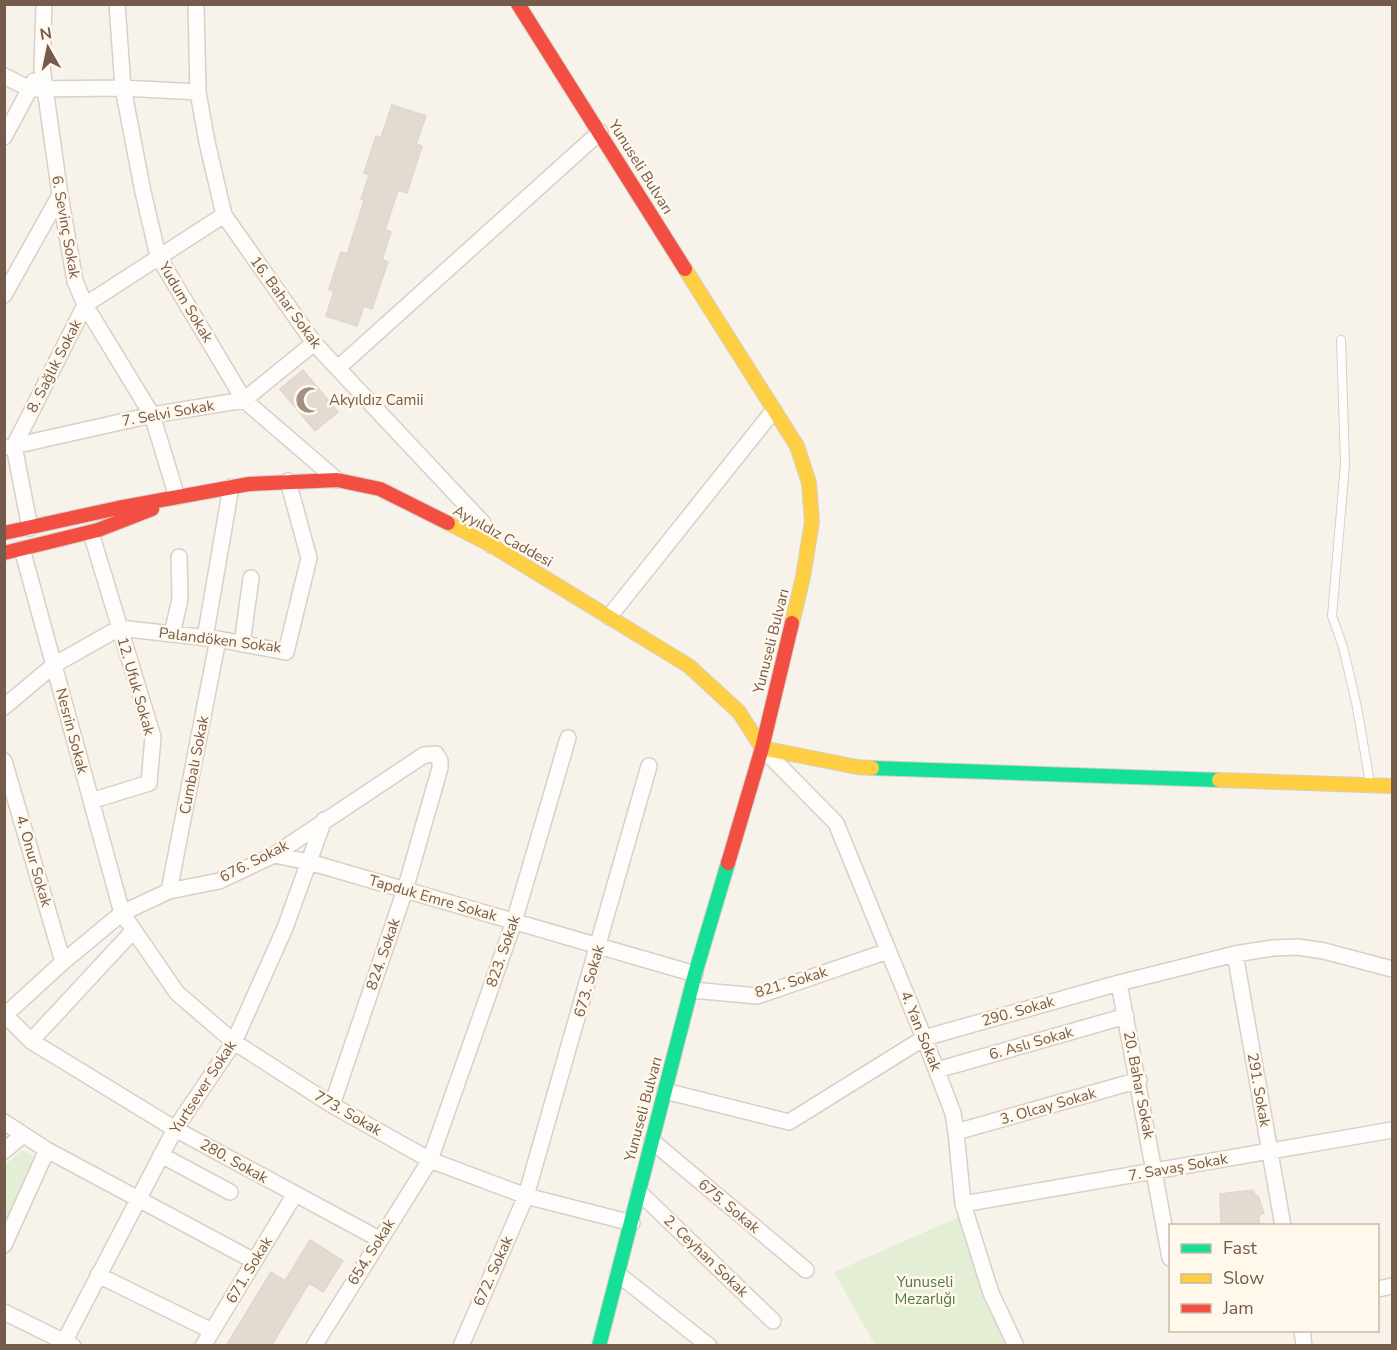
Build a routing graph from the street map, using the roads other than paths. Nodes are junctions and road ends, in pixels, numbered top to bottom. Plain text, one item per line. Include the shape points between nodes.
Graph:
1 (44, 4) edge
2 (117, 4) edge
3 (196, 4) edge
4 (518, 4) edge
5 (4, 76) edge
6 (123, 88) junction
7 (38, 89) junction
8 (198, 92) junction
9 (600, 132) junction
10 (4, 137) edge
11 (60, 195) junction
12 (224, 215) junction
13 (158, 256) junction
14 (4, 295) edge
15 (85, 305) junction
16 (1341, 340) dead end
17 (314, 343) junction
18 (338, 368) junction
19 (244, 400) junction
20 (774, 410) junction
21 (152, 415) junction
22 (9, 447) edge
23 (337, 480) junction
24 (288, 481) junction
25 (231, 487) junction
26 (177, 497) junction
27 (30, 528) junction
28 (4, 533) edge
29 (91, 533) junction
30 (491, 545) junction
31 (22, 549) junction
32 (4, 553) edge
33 (179, 557) dead end
34 (251, 578) dead end
35 (609, 617) junction
36 (119, 628) junction
37 (172, 634) junction
38 (212, 639) junction
39 (242, 644) junction
40 (54, 665) junction
41 (4, 706) edge
42 (568, 738) dead end
43 (762, 748) junction
44 (4, 761) edge
45 (650, 766) dead end
46 (440, 768) joint
47 (1370, 784) junction
48 (1392, 786) edge
49 (91, 801) junction
50 (324, 820) junction
51 (274, 855) junction
52 (309, 862) junction
53 (405, 890) junction
54 (169, 891) junction
55 (122, 913) junction
56 (514, 921) junction
57 (134, 930) junction
58 (599, 946) junction
59 (888, 951) junction
60 (1235, 954) junction
61 (63, 962) junction
62 (1392, 969) edge
63 (695, 974) junction
64 (1119, 983) junction
65 (692, 990) junction
66 (5, 1016) edge
67 (1126, 1016) junction
68 (924, 1038) junction
69 (31, 1041) junction
70 (234, 1042) junction
71 (937, 1070) junction
72 (1139, 1080) junction
73 (665, 1091) junction
74 (332, 1105) junction
75 (4, 1122) edge
76 (175, 1129) junction
77 (1392, 1130) edge
78 (957, 1132) junction
79 (23, 1136) junction
80 (652, 1141) junction
81 (47, 1150) junction
82 (4, 1151) edge
83 (1270, 1151) junction
84 (161, 1155) junction
85 (430, 1160) junction
86 (1155, 1171) junction
87 (230, 1192) dead end
88 (639, 1192) junction
89 (295, 1194) junction
90 (526, 1196) junction
91 (138, 1199) junction
92 (963, 1204) junction
93 (632, 1223) junction
94 (1283, 1224) edge
95 (379, 1239) junction
96 (4, 1245) edge
97 (1169, 1252) edge
98 (254, 1261) junction
99 (806, 1270) dead end
100 (618, 1274) junction
101 (98, 1275) junction
102 (4, 1311) edge
103 (773, 1321) dead end
104 (212, 1331) junction
105 (66, 1344) edge
106 (601, 1344) edge
107 (203, 1346) edge
108 (314, 1346) edge
109 (461, 1346) edge
110 (709, 1346) edge
111 (1016, 1346) edge

1 - 7 street, 6. Sevinç Sokak
2 - 6 street, Yudum Sokak
3 - 8 street, 16. Bahar Sokak
4 - 9 main road, Yunuseli Bulvarı
5 - 7 street
6 - 7 street
6 - 8 street
6 - 13 street, Yudum Sokak
7 - 10 street
7 - 11 street, 6. Sevinç Sokak
8 - 12 street, 16. Bahar Sokak
9 - 18 street
9 - 20 main road, Yunuseli Bulvarı
11 - 14 street
11 - 15 street, 6. Sevinç Sokak via 75,281
12 - 13 street, 8. Sağlık Sokak
12 - 17 street, 16. Bahar Sokak
13 - 15 street, 8. Sağlık Sokak
13 - 19 street, Yudum Sokak
15 - 21 street, 6. Sevinç Sokak
15 - 22 street, 8. Sağlık Sokak
16 - 47 lane via 1346,464 1332,616 1357,707
17 - 18 street, 16. Bahar Sokak
17 - 19 street, 7. Selvi Sokak
18 - 30 street, 16. Bahar Sokak via 483,523
19 - 21 street, 7. Selvi Sokak
19 - 23 street, Yudum Sokak
20 - 35 street
20 - 43 main road, Yunuseli Bulvarı via 797,446 809,483 812,522 803,577
21 - 22 street, 7. Selvi Sokak
21 - 26 street, 6. Sevinç Sokak
22 - 27 street
23 - 24 main road, Ayyıldız Caddesi
23 - 30 main road, Ayyıldız Caddesi via 380,489
24 - 25 main road, Ayyıldız Caddesi
24 - 39 street, Palandöken Sokak via 309,558 286,652
25 - 26 main road, Ayyıldız Caddesi
25 - 38 street, Cumbalı Sokak
26 - 27 main road, Ayyıldız Caddesi
26 - 29 main road, Ayyıldız Caddesi via 126,522
27 - 28 main road, Ayyıldız Caddesi
29 - 31 main road, Ayyıldız Caddesi
29 - 36 street, 12. Ufuk Sokak
30 - 35 main road, Ayyıldız Caddesi
31 - 32 main road, Ayyıldız Caddesi
31 - 40 street, Nesrin Sokak
33 - 37 street via 180,599
34 - 39 street
35 - 43 main road, Ayyıldız Caddesi via 689,666 738,712
36 - 37 street, Palandöken Sokak
36 - 40 street
36 - 49 street, 12. Ufuk Sokak via 153,737 149,783
37 - 38 street, Palandöken Sokak
38 - 39 street, Palandöken Sokak
38 - 54 street, Cumbalı Sokak
40 - 41 street
40 - 49 street, Nesrin Sokak
42 - 56 street, 823. Sokak
43 - 47 main road via 857,767
43 - 59 street, 4. Yan Sokak via 836,823
43 - 63 main road, Yunuseli Bulvarı
44 - 61 street, 4. Onur Sokak
45 - 58 street, 673. Sokak
46 - 50 street, 676. Sokak via 436,754 424,754
46 - 53 street, 824. Sokak
47 - 48 main road
49 - 55 street, Nesrin Sokak
50 - 51 street, 676. Sokak
50 - 52 street, Yurtsever Sokak
51 - 52 street, Tapduk Emre Sokak
51 - 54 street, 676. Sokak via 219,881
52 - 53 street, Tapduk Emre Sokak
52 - 70 street, Yurtsever Sokak via 285,928
53 - 56 street, Tapduk Emre Sokak
53 - 74 street, 824. Sokak
54 - 55 street, 676. Sokak
55 - 57 street, 773. Sokak
55 - 61 street, 676. Sokak
56 - 58 street, Tapduk Emre Sokak
56 - 85 street, 823. Sokak
57 - 69 street
57 - 70 street, 773. Sokak via 177,993
58 - 63 street, Tapduk Emre Sokak
58 - 90 street, 673. Sokak
59 - 65 street, 821. Sokak via 757,996
59 - 68 street, 4. Yan Sokak
60 - 62 street, 290. Sokak via 1298,947
60 - 64 street, 290. Sokak
60 - 83 street, 291. Sokak
61 - 66 street, 676. Sokak
63 - 65 main road, Yunuseli Bulvarı
64 - 67 street, 20. Bahar Sokak
64 - 68 street, 290. Sokak
65 - 73 main road, Yunuseli Bulvarı
66 - 69 street, 280. Sokak
67 - 71 street, 6. Aslı Sokak
67 - 72 street, 20. Bahar Sokak
68 - 71 street, 4. Yan Sokak
68 - 73 street, 290. Sokak via 789,1122
69 - 76 street, 280. Sokak
70 - 74 street, 773. Sokak
70 - 76 street, Yurtsever Sokak
71 - 78 street, 4. Yan Sokak
72 - 78 street, 3. Olcay Sokak
72 - 86 street, 20. Bahar Sokak
73 - 80 main road, Yunuseli Bulvarı
74 - 85 street, 773. Sokak
75 - 79 street
76 - 84 street, Yurtsever Sokak
76 - 89 street, 280. Sokak
77 - 83 street, 7. Savaş Sokak
78 - 92 street, 4. Yan Sokak
79 - 81 street
79 - 82 street
80 - 88 main road, Yunuseli Bulvarı
80 - 99 street, 675. Sokak
81 - 91 street
81 - 96 street
83 - 86 street, 7. Savaş Sokak
83 - 94 street, 291. Sokak
84 - 87 street
84 - 91 street, Yurtsever Sokak
85 - 90 street, 773. Sokak
85 - 95 street, 654. Sokak
86 - 92 street, 7. Savaş Sokak
86 - 97 street, 20. Bahar Sokak
88 - 93 main road, Yunuseli Bulvarı
88 - 103 street, 2. Ceyhan Sokak
89 - 95 street, 280. Sokak
89 - 98 street, 671. Sokak
90 - 93 street, 773. Sokak
90 - 109 street, 672. Sokak
91 - 98 street
91 - 101 street, Yurtsever Sokak
92 - 111 street, 4. Yan Sokak via 991,1293
93 - 100 main road, Yunuseli Bulvarı
95 - 108 street, 654. Sokak
98 - 104 street, 671. Sokak
100 - 106 main road, Yunuseli Bulvarı
100 - 110 street
101 - 104 street
101 - 105 street, Yurtsever Sokak
102 - 105 street
104 - 107 street, 671. Sokak

